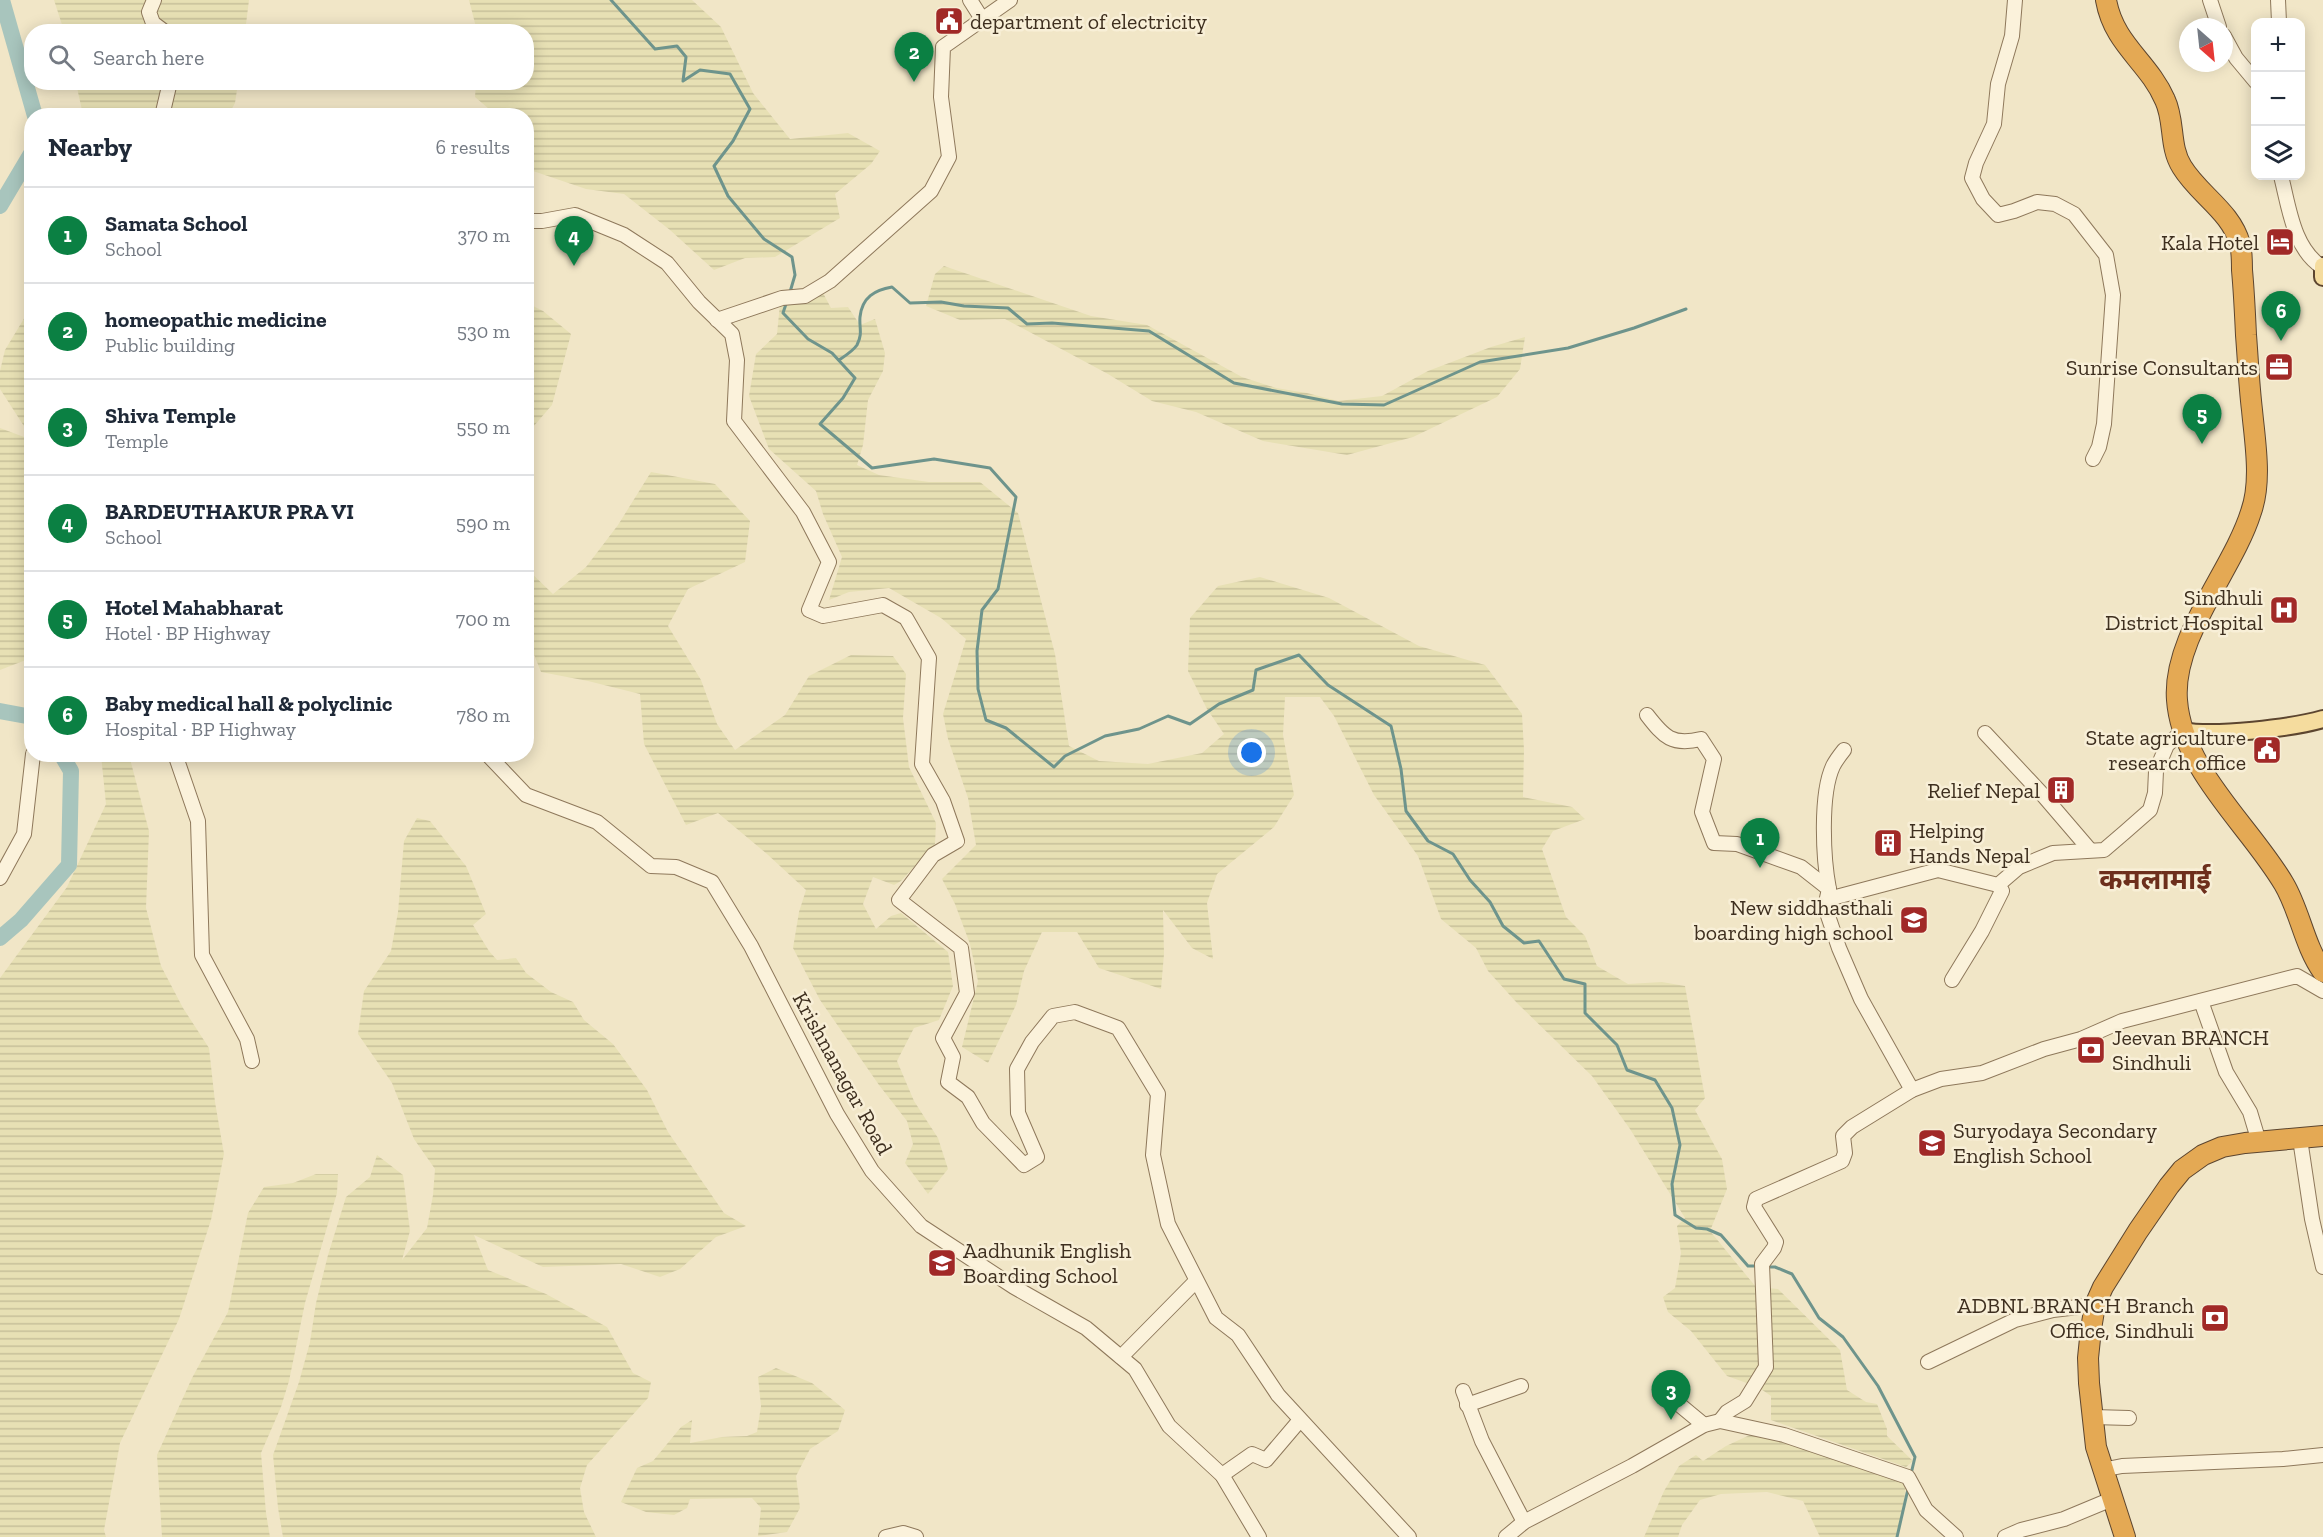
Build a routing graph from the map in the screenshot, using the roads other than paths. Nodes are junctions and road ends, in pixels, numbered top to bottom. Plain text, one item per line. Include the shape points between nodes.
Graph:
1 (154, 0) edge
2 (970, 0) edge
3 (1010, 0) edge
4 (2015, 0) edge
5 (2106, 0) edge
6 (2210, 0) edge
7 (2278, 0) edge
8 (2216, 18) edge
9 (2279, 18) edge
10 (982, 19) junction
11 (154, 24) edge
12 (2233, 52) edge
13 (2251, 76) edge
14 (168, 90) edge
15 (164, 108) edge
16 (2282, 180) edge
17 (534, 221) edge
18 (2323, 267) edge
19 (2323, 277) edge
20 (717, 320) junction
21 (2093, 459) dead end
22 (1647, 715) dead end
23 (2323, 719) edge
24 (2183, 731) junction
25 (1985, 733) dead end
26 (1844, 750) dead end
27 (32, 762) edge
28 (178, 762) edge
29 (495, 762) edge
30 (2090, 850) junction
31 (0, 878) edge
32 (1998, 885) junction
33 (1828, 892) junction
34 (2323, 972) edge
35 (1952, 980) dead end
36 (2323, 991) edge
37 (2202, 1001) junction
38 (252, 1061) dead end
39 (1912, 1090) junction
40 (2323, 1136) edge
41 (2300, 1139) junction
42 (2259, 1142) junction
43 (2323, 1266) edge
44 (1196, 1281) junction
45 (2095, 1305) junction
46 (1121, 1357) junction
47 (1928, 1362) dead end
48 (1521, 1386) dead end
49 (1463, 1391) dead end
50 (1660, 1394) dead end
51 (1467, 1405) junction
52 (2093, 1417) junction
53 (2129, 1418) dead end
54 (1300, 1420) junction
55 (1720, 1421) junction
56 (1704, 1425) junction
57 (2323, 1455) edge
58 (2102, 1470) junction
59 (1222, 1476) junction
60 (2112, 1499) junction
61 (1524, 1522) junction
62 (886, 1537) edge
63 (916, 1537) edge
64 (1259, 1537) edge
65 (1408, 1537) edge
66 (1506, 1537) edge
67 (1956, 1537) edge
68 (2005, 1537) edge
69 (2125, 1537) edge

1 - 11 street via 149,12
2 - 10 street
3 - 10 street
4 - 21 street via 2012,36 1998,84 1994,124 1972,178 1983,200 1998,215 2037,202 2055,204 2074,214 2106,255 2114,295 2104,424
5 - 24 highway via 2109,19 2117,33 2167,104 2171,136 2181,166 2220,207 2241,245 2256,482 2253,509 2178,671 2177,703
6 - 8 street
7 - 9 street
10 - 20 street via 943,47 941,97 949,157 931,191 830,281 805,296 782,298
12 - 13 street
14 - 15 street
16 - 18 street via 2305,253
17 - 20 street via 575,215 624,235 667,262
18 - 19 main road
20 - 44 street via 732,334 737,360 734,421 803,512 829,562 810,610 823,616 883,605 906,618 928,657 922,764 943,801 957,841 933,855 899,900 961,948 967,993 943,1038 953,1058 948,1082 968,1097 983,1123 1024,1165 1037,1157 1018,1113 1017,1069 1032,1042 1053,1016 1075,1012 1118,1028 1158,1094 1153,1155 1168,1224
22 - 33 street via 1672,741 1701,739 1714,759 1702,812 1714,843 1737,844 1801,867
23 - 24 main road via 2262,729 2199,734
24 - 30 street via 2167,745 2156,771 2150,810 2104,850
24 - 34 highway via 2203,773 2284,884
25 - 30 street
26 - 33 street via 1833,766 1824,814
27 - 31 street via 24,834
28 - 38 street via 198,821 202,955 247,1039
29 - 46 street, Krishnanagar Road via 526,795 597,822 651,866 676,867 712,882 751,946 837,1114 872,1171 921,1226 1086,1328
30 - 32 street via 2053,853 2019,867
32 - 33 street via 1938,870 1836,897
32 - 35 street via 2002,891 1995,908
33 - 39 street via 1825,907 1861,999
36 - 37 street via 2297,976
37 - 39 street via 2121,1021 2081,1039 1982,1072 1941,1079
37 - 42 street via 2226,1072 2250,1112
39 - 55 street via 1843,1136 1842,1161 1756,1199 1754,1207 1776,1242 1762,1264 1766,1367 1745,1401
40 - 41 highway
41 - 42 highway
41 - 43 street
42 - 45 highway via 2222,1147 2182,1170 2138,1231
44 - 46 street
44 - 54 street via 1216,1318 1238,1335 1278,1395
45 - 47 street via 2015,1320
45 - 52 highway via 2088,1358
46 - 59 street, Krishnanagar Road via 1135,1369 1169,1426
48 - 51 street
49 - 51 street
50 - 56 street
51 - 61 street
52 - 53 street
52 - 58 highway
54 - 59 street via 1266,1460 1252,1454
54 - 65 street
55 - 56 street
55 - 67 street via 1784,1436 1908,1477 1926,1510
56 - 61 street
57 - 58 street
58 - 60 highway
59 - 64 street, Krishnanagar Road
60 - 68 street
60 - 69 highway
61 - 66 street
62 - 63 street via 903,1533

